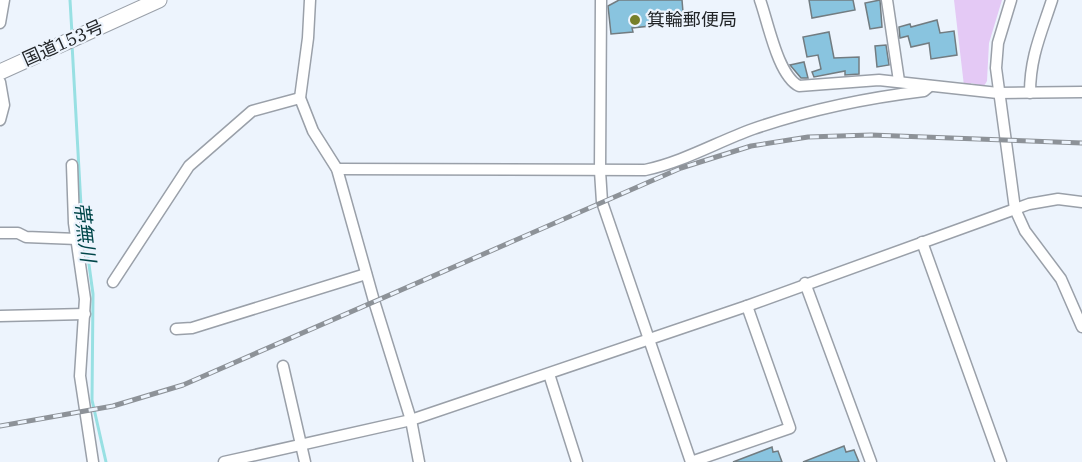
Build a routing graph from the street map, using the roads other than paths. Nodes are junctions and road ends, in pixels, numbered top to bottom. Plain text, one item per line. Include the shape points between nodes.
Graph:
1 (4, 0) edge
2 (159, 0) edge
3 (310, 0) edge
4 (601, 0) edge
5 (760, 0) edge
6 (887, 0) edge
7 (1011, 0) edge
8 (1052, 0) edge
9 (0, 23) edge
10 (0, 72) edge
11 (899, 81) junction
12 (0, 82) edge
13 (930, 86) junction
14 (1082, 92) edge
15 (998, 93) junction
16 (1030, 93) junction
17 (300, 98) junction
18 (0, 120) edge
19 (72, 165) dead end
20 (337, 169) junction
21 (600, 171) junction
22 (1082, 202) edge
23 (1015, 209) junction
24 (0, 233) edge
25 (76, 239) junction
26 (922, 242) junction
27 (366, 274) junction
28 (113, 282) dead end
29 (805, 283) junction
30 (747, 306) junction
31 (85, 314) junction
32 (0, 316) edge
33 (1082, 327) edge
34 (176, 329) dead end
35 (650, 340) junction
36 (283, 366) dead end
37 (549, 374) junction
38 (411, 420) junction
39 (301, 445) junction
40 (93, 462) edge
41 (224, 462) edge
42 (305, 462) edge
43 (419, 462) edge
44 (577, 462) edge
45 (691, 462) edge
46 (871, 462) edge
47 (1001, 462) edge

1 - 9 street
2 - 10 highway, 国道153号
3 - 17 street
4 - 21 street
5 - 11 street via 782,67 791,82 807,86
6 - 11 street
7 - 15 street via 998,43
8 - 16 street via 1030,66
11 - 13 street
12 - 18 street via 4,105
13 - 15 street
13 - 21 street via 924,91 864,99 751,129 662,167
14 - 16 street
15 - 16 street
15 - 23 street
17 - 20 street via 313,130
17 - 28 street via 252,111 189,166
19 - 25 street
20 - 21 street
20 - 27 street
21 - 35 street via 603,202
22 - 23 street via 1044,199
23 - 26 street
23 - 33 street via 1025,231 1061,279
24 - 25 street
25 - 31 street
26 - 29 street
26 - 47 street
27 - 34 street via 192,328
27 - 38 street
29 - 30 street
29 - 46 street
30 - 35 street
30 - 45 street via 790,428
31 - 32 street
31 - 40 street via 80,376
35 - 37 street
35 - 45 street
36 - 39 street
37 - 38 street
37 - 44 street
38 - 39 street
38 - 43 street
39 - 41 street
39 - 42 street

